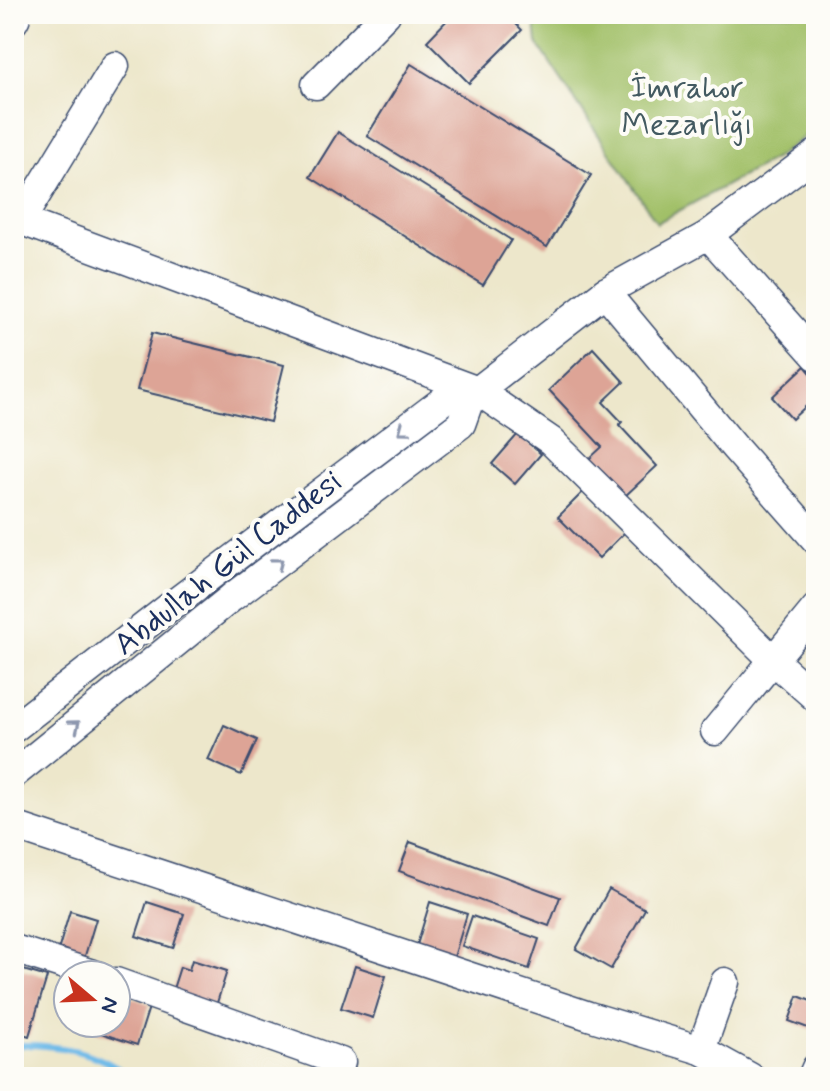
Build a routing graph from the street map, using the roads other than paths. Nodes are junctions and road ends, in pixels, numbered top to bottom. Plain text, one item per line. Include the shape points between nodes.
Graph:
1 (386, 14) edge
2 (115, 66) dead end
3 (316, 85) dead end
4 (816, 154) edge
5 (17, 220) edge
6 (708, 235) junction
7 (605, 292) junction
8 (814, 349) edge
9 (474, 393) junction
10 (816, 540) edge
11 (816, 608) edge
12 (772, 659) junction
13 (816, 698) edge
14 (14, 728) edge
15 (715, 731) dead end
16 (14, 774) edge
17 (14, 826) edge
18 (14, 949) edge
19 (52, 961) edge
20 (725, 982) dead end
21 (132, 988) edge
22 (701, 1050) junction
23 (341, 1062) dead end
24 (816, 1068) edge
25 (750, 1077) edge
26 (812, 1077) edge

1 - 3 street
2 - 5 street
4 - 6 street, Abdullah Gül Caddesi
5 - 9 street
6 - 7 street, Abdullah Gül Caddesi
6 - 8 street
7 - 9 street, Abdullah Gül Caddesi
7 - 10 street
9 - 12 street via 551,441
9 -> 14 street, Abdullah Gül Caddesi via 445,399
16 -> 9 street, Abdullah Gül Caddesi via 231,598 461,424
11 - 12 street
12 - 13 street
12 - 15 street
17 - 22 street
18 - 19 street
20 - 22 street
21 - 23 street
22 - 25 street
24 - 26 street

